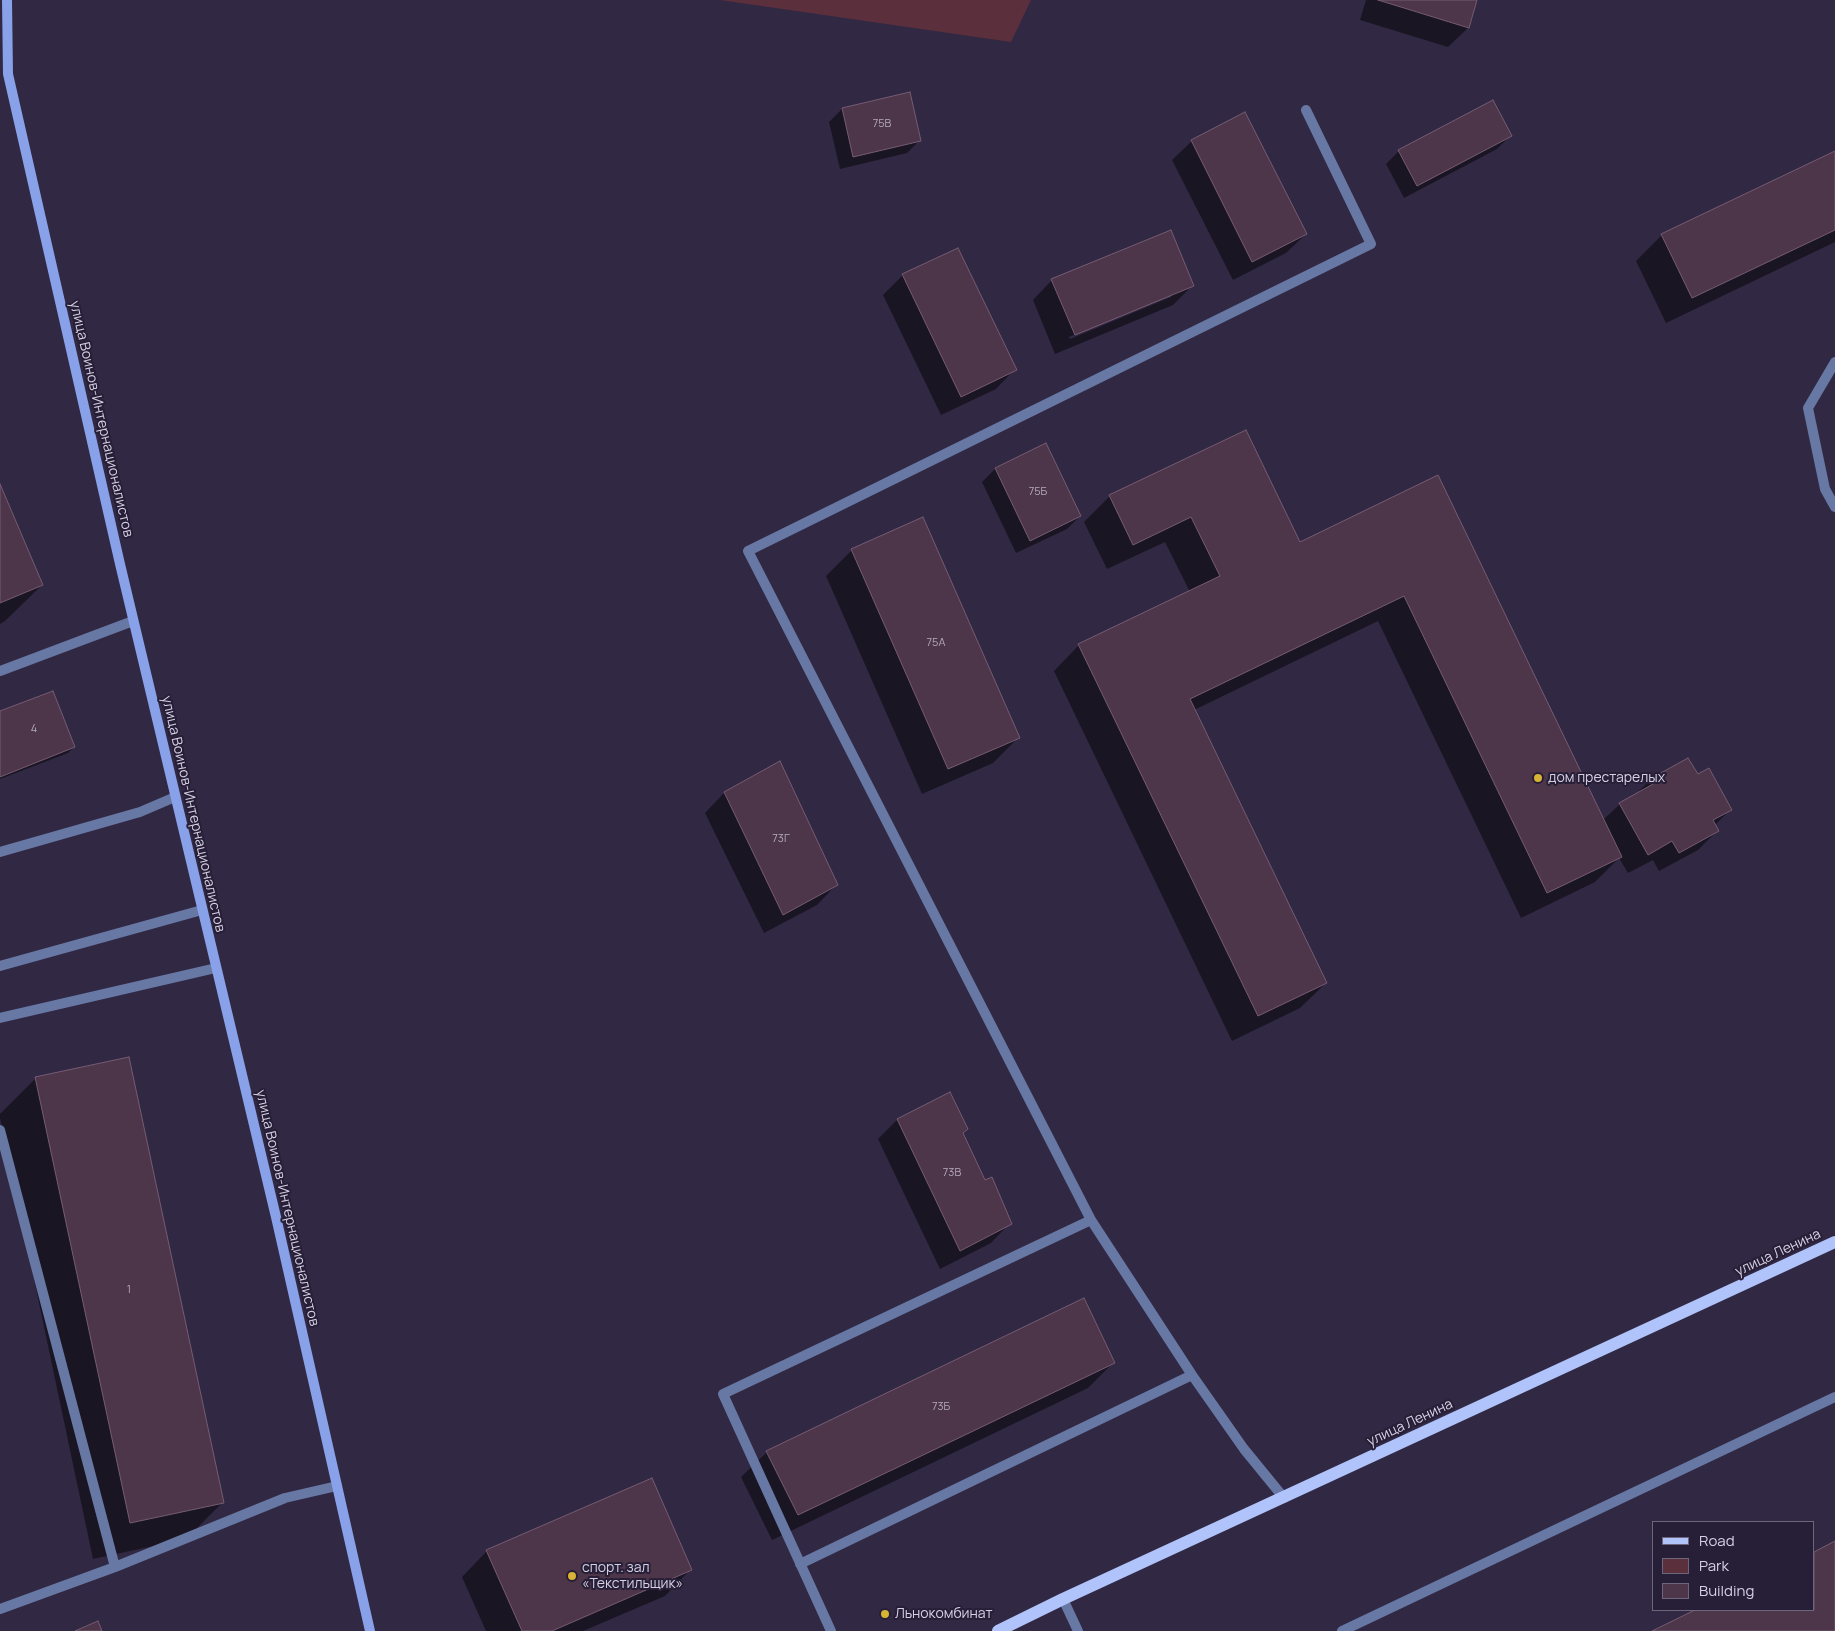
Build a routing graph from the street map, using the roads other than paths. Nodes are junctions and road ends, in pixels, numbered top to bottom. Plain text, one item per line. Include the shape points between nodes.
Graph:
1 (7, 0) edge
2 (1306, 110) dead end
3 (1835, 362) edge
4 (1835, 507) edge
5 (133, 621) junction
6 (0, 671) edge
7 (175, 798) junction
8 (0, 852) edge
9 (202, 910) junction
10 (0, 966) edge
11 (216, 968) junction
12 (0, 1018) edge
13 (0, 1130) edge
14 (1091, 1220) junction
15 (1835, 1242) edge
16 (1192, 1375) junction
17 (1835, 1397) edge
18 (337, 1486) junction
19 (1284, 1498) junction
20 (800, 1564) junction
21 (115, 1567) junction
22 (1062, 1599) junction
23 (0, 1609) edge
24 (370, 1631) edge
25 (831, 1631) edge
26 (998, 1631) edge
27 (1078, 1631) edge
28 (1342, 1631) edge

1 - 5 street, улица Воинов-Интернационалистов via 8,74
2 - 14 lane via 1371,244 748,550
3 - 4 lane via 1808,408 1825,489
5 - 6 lane
5 - 7 street, улица Воинов-Интернационалистов
7 - 8 lane via 140,812
7 - 9 street, улица Воинов-Интернационалистов
9 - 10 lane
9 - 11 street, улица Воинов-Интернационалистов
11 - 12 lane
11 - 18 street, улица Воинов-Интернационалистов
13 - 21 lane
14 - 16 lane
14 - 20 lane via 723,1394
15 - 19 main road, улица Ленина
16 - 19 lane via 1244,1449
16 - 20 lane
17 - 28 lane
18 - 21 lane via 285,1498
18 - 24 street, улица Воинов-Интернационалистов
19 - 22 main road, улица Ленина
20 - 25 lane
21 - 23 lane
22 - 26 main road, улица Ленина
22 - 27 lane

